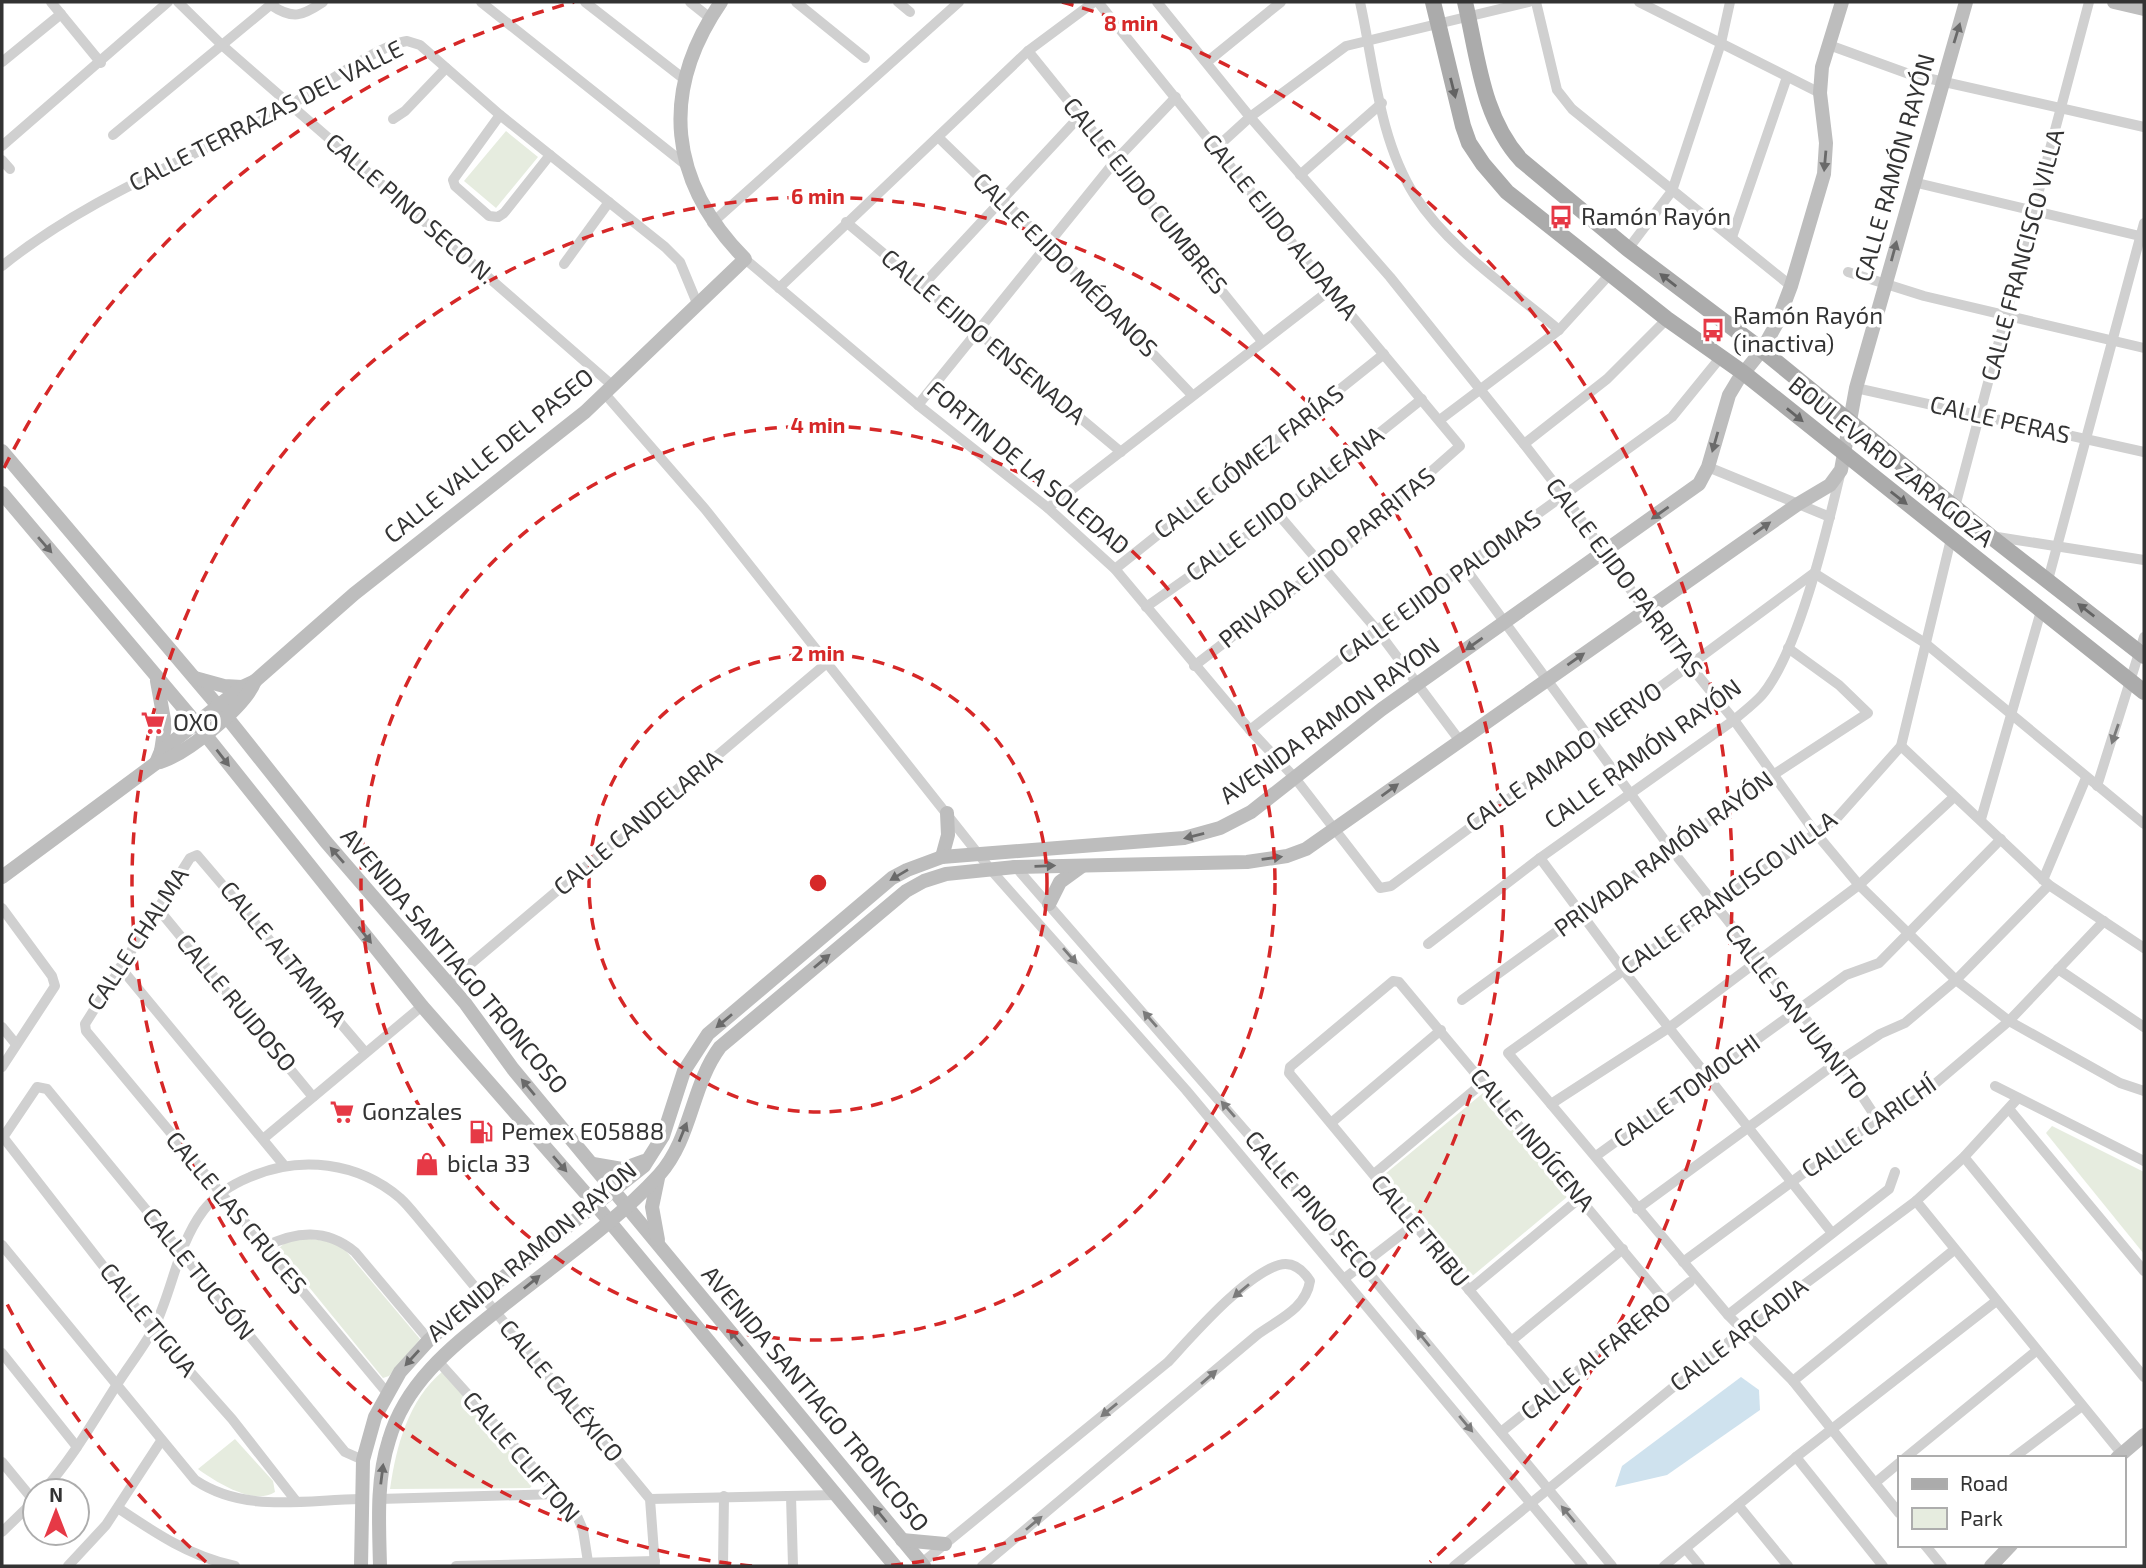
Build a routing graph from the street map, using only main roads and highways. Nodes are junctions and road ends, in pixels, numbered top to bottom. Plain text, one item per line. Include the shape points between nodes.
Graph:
1 (721, 2) edge
2 (1433, 2) edge
3 (1840, 2) edge
4 (1966, 2) edge
5 (2114, 2) edge
6 (1467, 8) edge
7 (2144, 9) edge
8 (745, 259) joint
9 (1762, 350) junction
10 (1745, 374) junction
11 (1848, 420) junction
12 (2, 451) edge
13 (1843, 463) junction
14 (2, 493) edge
15 (2143, 649) edge
16 (156, 676) junction
17 (193, 678) junction
18 (248, 684) junction
19 (2138, 687) edge
20 (219, 714) junction
21 (200, 729) junction
22 (159, 757) junction
23 (947, 813) road end
24 (942, 857) junction
25 (1082, 866) junction
26 (2, 877) edge
27 (1049, 904) road end
28 (649, 1160) junction
29 (593, 1164) junction
30 (659, 1174) junction
31 (613, 1190) junction
32 (595, 1204) junction
33 (626, 1205) junction
34 (609, 1220) junction
35 (659, 1245) junction
36 (2144, 1435) edge
37 (2120, 1456) edge
38 (902, 1540) junction
39 (945, 1544) road end
40 (2009, 1547) edge
41 (921, 1565) edge
42 (361, 1566) edge
43 (380, 1566) edge
44 (895, 1566) edge
45 (1991, 1566) edge

1 - 8 main road, FORTIN DE LA SOLEDAD via 692,51 684,79 681,123 686,165 712,223
2 -> 10 main road, BOULEVARD ZARAGOZA via 1463,126 1483,164 1507,192 1667,319
3 -> 9 main road, AVENIDA RAMON RAYON via 1822,67 1824,174 1791,286
11 -> 4 main road, CALLE RAMÓN RAYÓN
5 - 7 main road
9 -> 6 main road, BOULEVARD ZARAGOZA via 1628,249 1506,144 1487,100
8 - 18 main road, CALLE VALLE DEL PASEO via 609,390
9 - 10 main road, AVENIDA RAMON RAYON
9 - 11 main road, BOULEVARD ZARAGOZA
10 -> 13 main road, BOULEVARD ZARAGOZA
10 -> 24 main road, AVENIDA RAMON RAYON via 1729,395 1709,467 1695,487 1417,683 1251,812 1200,835
11 - 13 main road, CALLE RAMÓN RAYÓN
15 -> 11 main road, BOULEVARD ZARAGOZA via 1990,536
12 - 17 main road, AVENIDA SANTIAGO TRONCOSO
13 -> 19 main road, BOULEVARD ZARAGOZA via 1951,539
25 -> 13 main road, AVENIDA RAMON RAYON via 1247,862 1287,856 1335,831 1645,610 1830,485
14 -> 16 main road, AVENIDA SANTIAGO TRONCOSO
16 - 21 main road, AVENIDA SANTIAGO TRONCOSO
16 - 22 main road via 165,725
17 - 18 main road via 224,686
17 - 20 main road, AVENIDA SANTIAGO TRONCOSO
18 - 20 main road, CALLE VALLE DEL PASEO via 250,694
20 - 21 main road, CALLE VALLE DEL PASEO
29 -> 20 main road, AVENIDA SANTIAGO TRONCOSO via 448,983
21 - 22 main road, CALLE VALLE DEL PASEO
21 -> 32 main road, AVENIDA SANTIAGO TRONCOSO via 422,1006
22 - 26 main road, CALLE VALLE DEL PASEO
23 - 24 main road
24 -> 28 main road, AVENIDA RAMON RAYON via 892,878 708,1034 684,1071 663,1136
25 - 27 main road via 1060,882
30 -> 25 main road, AVENIDA RAMON RAYON via 684,1133 702,1075 732,1035 906,891 946,874
28 - 29 main road via 622,1169
28 - 31 main road, AVENIDA RAMON RAYON
29 - 31 main road, AVENIDA SANTIAGO TRONCOSO
30 - 33 main road, AVENIDA RAMON RAYON
30 - 35 main road via 652,1207
31 - 32 main road, AVENIDA RAMON RAYON
31 - 33 main road, AVENIDA SANTIAGO TRONCOSO
32 - 34 main road, AVENIDA SANTIAGO TRONCOSO
32 -> 42 main road, AVENIDA RAMON RAYON via 481,1295 400,1372 375,1417 363,1460
33 - 34 main road, AVENIDA RAMON RAYON
33 - 35 main road, AVENIDA SANTIAGO TRONCOSO
43 -> 34 main road, AVENIDA RAMON RAYON via 383,1463 394,1424 419,1381 437,1360
34 - 44 main road, AVENIDA SANTIAGO TRONCOSO
38 -> 35 main road, AVENIDA SANTIAGO TRONCOSO
36 - 37 main road
38 - 39 main road
38 - 41 main road, AVENIDA SANTIAGO TRONCOSO
40 - 45 main road

